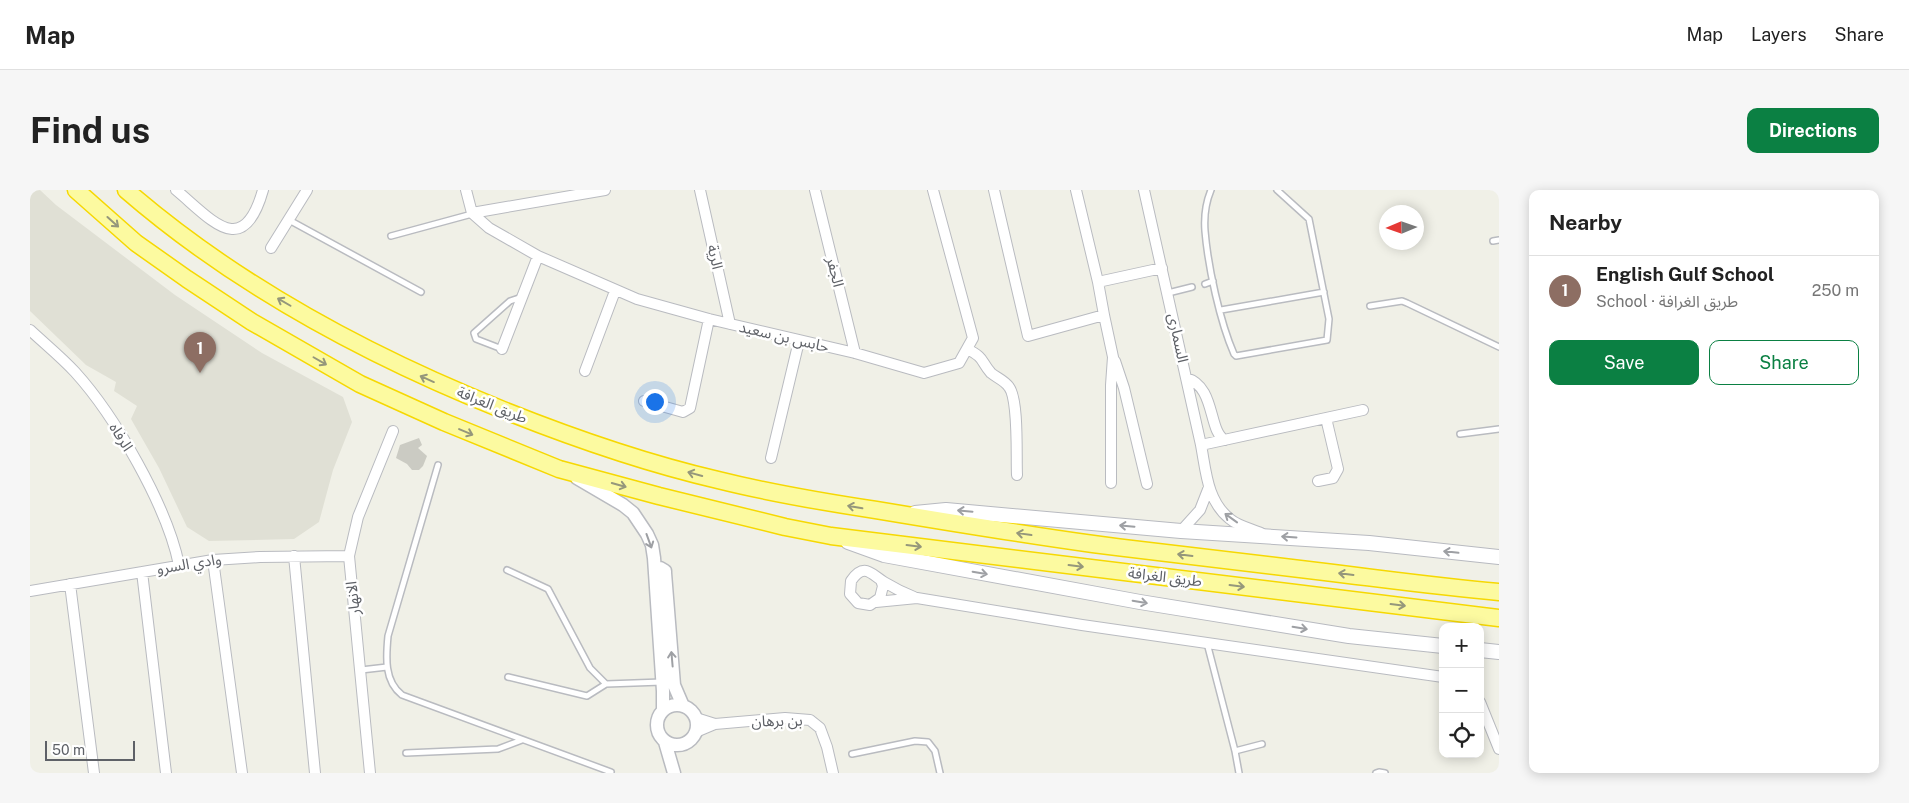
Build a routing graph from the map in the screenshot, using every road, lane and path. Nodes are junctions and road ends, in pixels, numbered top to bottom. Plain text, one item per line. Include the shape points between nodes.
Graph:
1 (76, 190) edge
2 (126, 190) edge
3 (176, 190) edge
4 (263, 190) edge
5 (307, 190) edge
6 (466, 190) edge
7 (605, 190) edge
8 (700, 190) edge
9 (815, 190) edge
10 (933, 190) edge
11 (994, 190) edge
12 (1076, 190) edge
13 (1144, 190) edge
14 (1211, 190) edge
15 (1277, 190) edge
16 (472, 213) junction
17 (289, 220) junction
18 (391, 236) dead end
19 (1499, 240) edge
20 (1493, 241) dead end
21 (271, 248) dead end
22 (538, 256) junction
23 (1162, 268) junction
24 (1098, 282) junction
25 (1214, 282) junction
26 (1205, 284) dead end
27 (1192, 287) dead end
28 (615, 291) junction
29 (421, 292) dead end
30 (1324, 292) junction
31 (1168, 293) junction
32 (522, 297) junction
33 (1370, 306) dead end
34 (1221, 310) junction
35 (1104, 315) junction
36 (710, 319) junction
37 (730, 324) junction
38 (30, 330) edge
39 (799, 341) junction
40 (1499, 347) edge
41 (502, 349) joint
42 (967, 349) junction
43 (856, 353) junction
44 (1113, 357) junction
45 (585, 371) dead end
46 (1186, 378) junction
47 (644, 401) dead end
48 (1363, 410) dead end
49 (1326, 418) junction
50 (1499, 429) edge
51 (393, 431) dead end
52 (1460, 434) dead end
53 (1225, 440) junction
54 (1201, 445) junction
55 (772, 458) dead end
56 (438, 465) dead end
57 (559, 468) junction
58 (1017, 475) dead end
59 (1318, 481) dead end
60 (1111, 483) dead end
61 (1147, 484) dead end
62 (1209, 487) junction
63 (903, 515) junction
64 (1181, 531) junction
65 (831, 536) junction
66 (1267, 536) junction
67 (294, 556) junction
68 (349, 556) junction
69 (1499, 558) edge
70 (213, 560) junction
71 (179, 565) junction
72 (507, 570) dead end
73 (142, 572) junction
74 (655, 573) junction
75 (881, 580) junction
76 (70, 584) junction
77 (30, 591) edge
78 (1499, 592) edge
79 (917, 598) junction
80 (876, 602) junction
81 (1499, 618) edge
82 (1207, 643) junction
83 (1439, 646) edge
84 (1484, 650) edge
85 (1499, 652) edge
86 (387, 667) junction
87 (361, 670) junction
88 (1439, 676) edge
89 (508, 677) dead end
90 (663, 682) junction
91 (606, 684) junction
92 (683, 706) junction
93 (663, 710) junction
94 (1484, 712) edge
95 (696, 718) junction
96 (715, 724) junction
97 (696, 732) junction
98 (522, 740) junction
99 (665, 742) junction
100 (1262, 744) dead end
101 (684, 745) junction
102 (1499, 749) edge
103 (1235, 751) junction
104 (406, 753) dead end
105 (852, 754) dead end
106 (611, 772) edge
107 (94, 773) edge
108 (166, 773) edge
109 (242, 773) edge
110 (316, 773) edge
111 (370, 773) edge
112 (675, 773) edge
113 (834, 773) edge
114 (940, 773) edge
115 (1239, 773) edge
116 (1376, 773) edge
117 (1385, 773) edge

1 -> 57 highway, طريق الغرافة via 136,243 268,332 360,384 469,433
63 -> 2 highway, طريق الغرافة via 721,481 662,466 443,386 278,299 182,236
3 - 4 street via 220,226 230,230 246,224
5 - 17 street
6 - 16 street
7 - 16 street
8 - 37 street, الرية
9 - 43 street, الجفر
10 - 42 street via 973,338
11 - 35 street via 1028,336
12 - 24 street
13 - 23 street, السمارى
14 - 25 lane via 1205,230
15 - 30 lane via 1310,219
16 - 18 lane
16 - 22 street, حابس بن سعيد via 489,228
17 - 21 street
17 - 29 lane
19 - 20 lane
22 - 28 street, حابس بن سعيد
22 - 32 street
23 - 24 street
23 - 31 street, السمارى
24 - 35 street
25 - 26 lane
25 - 34 lane
27 - 31 lane
28 - 36 street, حابس بن سعيد
28 - 45 street
30 - 34 lane
30 - 34 lane via 1329,319 1327,340 1236,356 1228,341
31 - 46 street, السمارى
32 - 41 street
32 - 41 lane via 510,301 474,333 476,339
33 - 40 lane via 1402,301
35 - 44 street
36 - 37 street, حابس بن سعيد
36 - 47 street via 690,408 683,412
37 - 39 street, حابس بن سعيد
38 - 71 street, الرفاه via 76,373 127,446 164,520
39 - 43 street, حابس بن سعيد
39 - 55 street
42 - 43 street, حابس بن سعيد via 959,363 924,373
42 - 58 street via 980,356 992,374 1011,389 1015,406
44 - 60 street
44 - 61 street via 1124,388
46 - 53 street via 1195,382 1207,397 1217,433
46 - 54 street, السمارى
48 - 49 street
49 - 53 street
49 - 59 street via 1338,469 1333,478
50 - 52 lane
51 - 68 street, الانهار via 358,517
53 - 54 street
54 - 62 street, السمارى
56 - 86 lane via 388,636
57 -> 65 highway, طريق الغرافة via 658,496
57 -> 74 street via 633,512 652,545
62 - 64 street via 1200,510
66 -> 62 street, السمارى via 1230,520 1215,503
64 -> 63 main road, طريق الغرافة via 946,510
78 -> 63 highway, طريق الغرافة via 1127,548
64 - 66 main road, طريق الغرافة
65 -> 81 highway, طريق الغرافة
65 -> 83 main road, طريق الغرافة via 884,555 1140,602 1349,636
69 -> 66 main road, طريق الغرافة via 1369,543
67 - 68 street, وادي السرو
67 - 70 street, وادي السرو
67 - 110 street
68 - 87 street, الانهار
70 - 71 street, وادي السرو
70 - 109 street
71 - 73 street, وادي السرو
72 - 91 lane via 548,589 590,668
73 - 76 street, وادي السرو
73 - 108 street
74 - 90 street
92 -> 74 street via 674,684 665,573 660,568
75 - 79 street
75 - 80 street via 883,592
75 - 80 street via 866,571 854,576 849,588 858,604
76 - 77 street, وادي السرو
76 - 107 street
79 - 80 street
79 - 82 street
82 - 88 street
82 - 103 lane
84 - 85 main road
86 - 87 lane
86 - 98 lane via 394,689 402,695
87 - 111 street, الانهار
89 - 91 lane via 587,696
90 - 91 lane
90 - 93 street
92 - 93 street via 674,705
92 - 95 street
93 - 99 street via 657,727
94 - 102 street
95 - 96 street, بن برهان
95 - 97 street
96 - 97 street, بن برهان
96 - 113 street, بن برهان via 785,718 810,720 820,728
97 - 101 street
98 - 104 lane via 498,749
98 - 106 lane
99 - 101 street via 674,746
99 - 112 street
100 - 103 lane
101 - 112 street
103 - 115 lane
105 - 114 lane via 915,741 928,742 935,751
116 - 117 lane

